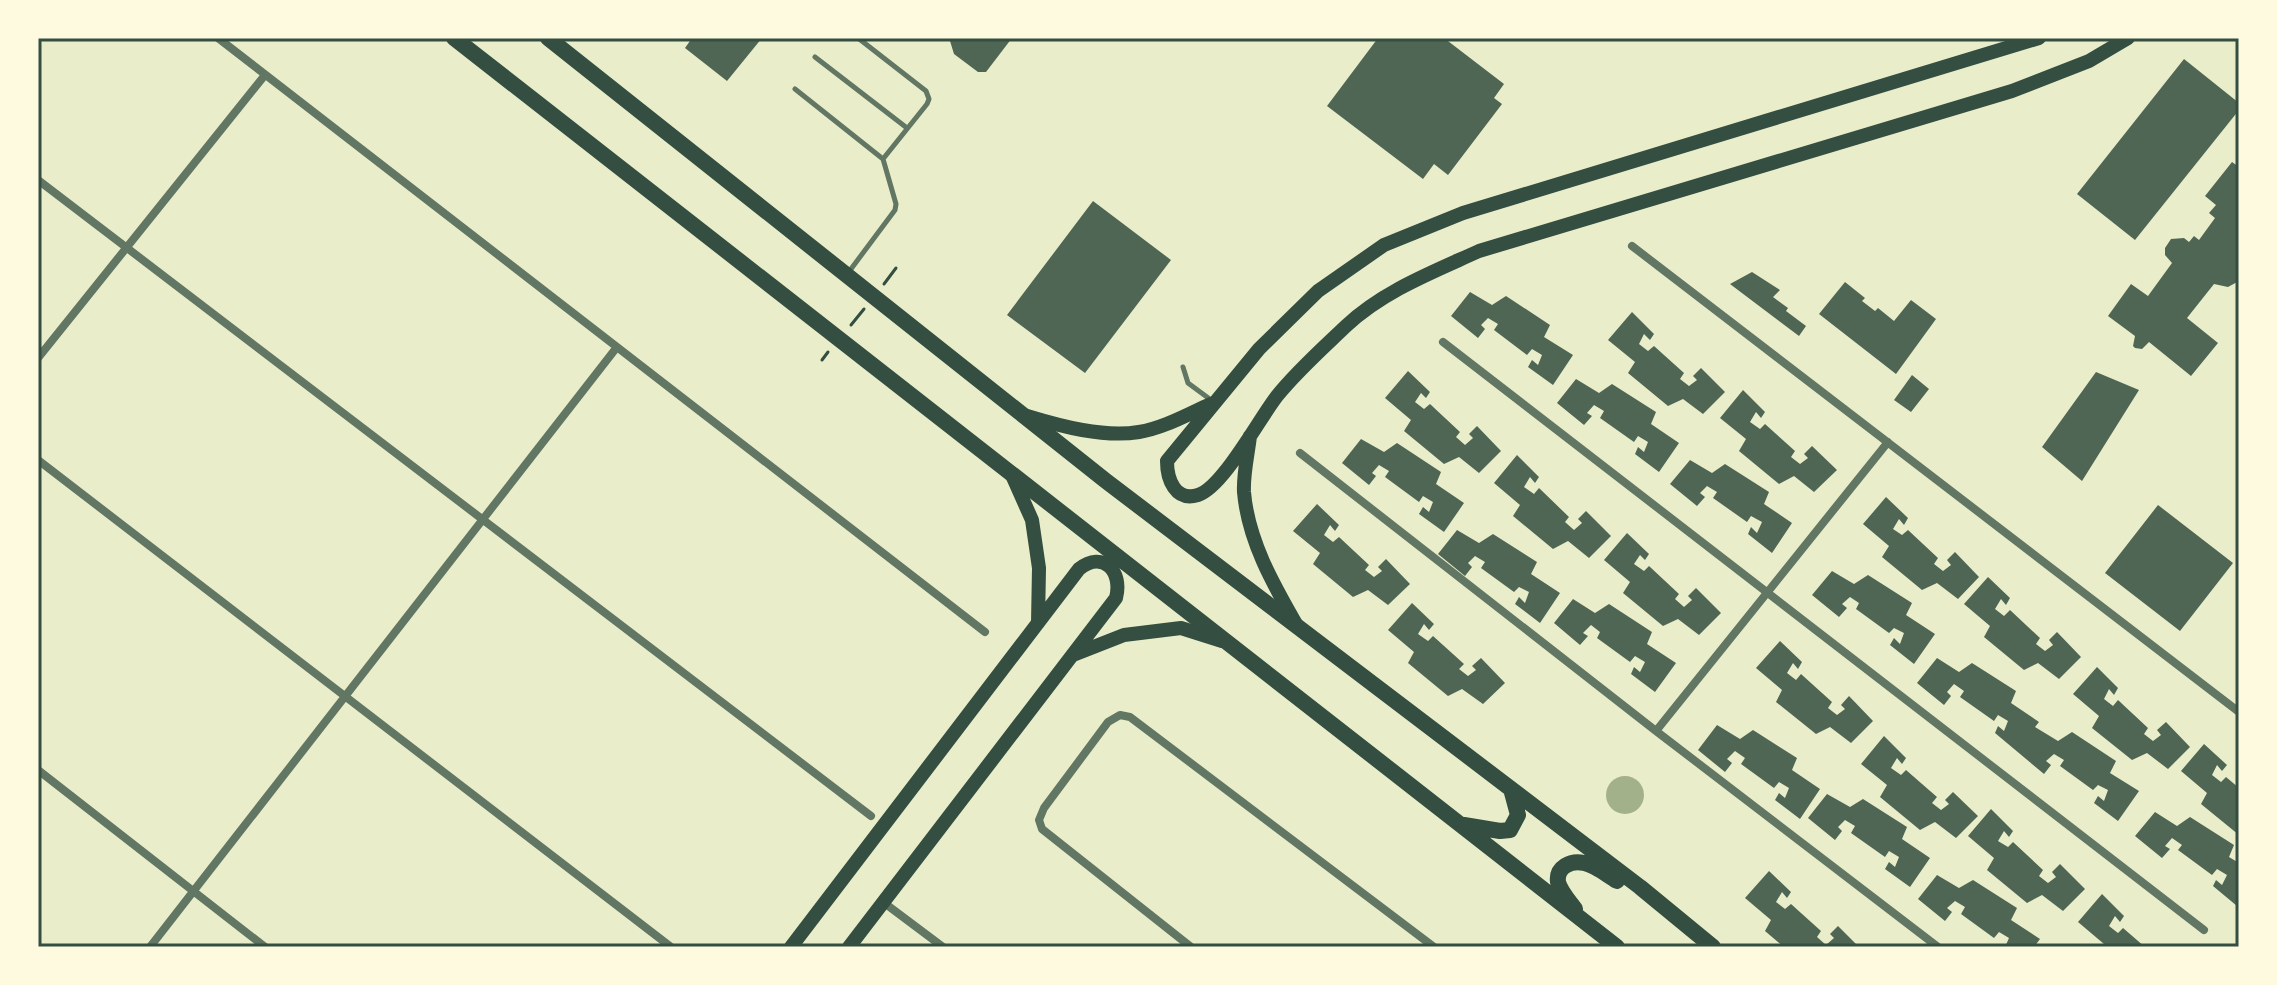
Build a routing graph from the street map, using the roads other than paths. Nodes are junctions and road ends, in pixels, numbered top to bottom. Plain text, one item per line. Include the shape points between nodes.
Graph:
1 (218, 38) edge
2 (454, 38) edge
3 (548, 38) edge
4 (858, 38) edge
5 (2039, 38) edge
6 (2128, 38) edge
7 (815, 57) dead end
8 (265, 75) junction
9 (795, 89) dead end
10 (907, 128) junction
11 (883, 159) junction
12 (38, 180) edge
13 (1632, 246) dead end
14 (126, 249) junction
15 (847, 274) junction
16 (1443, 342) dead end
17 (617, 347) junction
18 (38, 358) edge
19 (1183, 367) dead end
20 (1215, 403) junction
21 (1022, 414) junction
22 (1251, 432) junction
23 (1888, 442) junction
24 (1300, 453) dead end
25 (38, 460) edge
26 (1011, 473) junction
27 (482, 520) junction
28 (1766, 594) junction
29 (1038, 624) junction
30 (1299, 628) junction
31 (985, 632) dead end
32 (1230, 644) junction
33 (1073, 655) junction
34 (345, 696) junction
35 (2239, 712) edge
36 (1656, 731) junction
37 (38, 770) edge
38 (1511, 789) junction
39 (871, 816) dead end
40 (1462, 825) junction
41 (194, 891) junction
42 (883, 902) junction
43 (1667, 911) junction
44 (1581, 920) junction
45 (2204, 930) dead end
46 (150, 947) edge
47 (265, 947) edge
48 (671, 947) edge
49 (791, 947) edge
50 (849, 947) edge
51 (943, 947) edge
52 (1191, 947) edge
53 (1434, 947) edge
54 (1617, 947) edge
55 (1713, 947) edge
56 (1938, 947) edge

1 - 8 street
2 - 26 main road
3 - 15 main road
4 - 10 lane via 929,95
5 - 20 main road via 1463,213 1384,245 1318,291 1259,349
6 - 22 main road via 2089,61 2012,91 1479,251 1408,283 1348,324 1278,394
7 - 10 lane
8 - 14 street
8 - 17 street
9 - 11 lane
10 - 11 lane
11 - 15 lane via 895,210
12 - 14 street
13 - 23 street
14 - 18 street
14 - 27 street
15 - 21 main road
16 - 28 street
17 - 27 street
17 - 31 street
19 - 20 lane via 1188,383
20 - 21 main road via 1138,433 1074,430
20 - 22 main road via 1167,461 1174,489 1199,495 1217,483
21 - 30 main road
22 - 30 main road via 1244,491 1255,540 1271,581
23 - 28 street
23 - 35 street
24 - 36 street
25 - 34 street
26 - 29 main road via 1032,520 1039,568
26 - 32 main road
27 - 34 street
27 - 39 street
28 - 36 street
28 - 45 street
29 - 33 main road via 1089,561 1110,567 1117,575 1116,598
29 - 49 main road
30 - 38 main road
32 - 33 main road via 1181,628 1124,635
32 - 40 main road
33 - 42 main road
34 - 41 street
34 - 48 street
36 - 56 street
37 - 41 street
38 - 40 main road via 1518,815 1510,830
38 - 43 main road
40 - 44 main road
41 - 46 street
41 - 47 street
42 - 50 main road
42 - 51 street
43 - 44 main road via 1575,861 1559,873 1558,884
43 - 55 main road
44 - 54 main road
52 - 53 street via 1042,829 1039,820 1108,722 1120,715 1130,717

